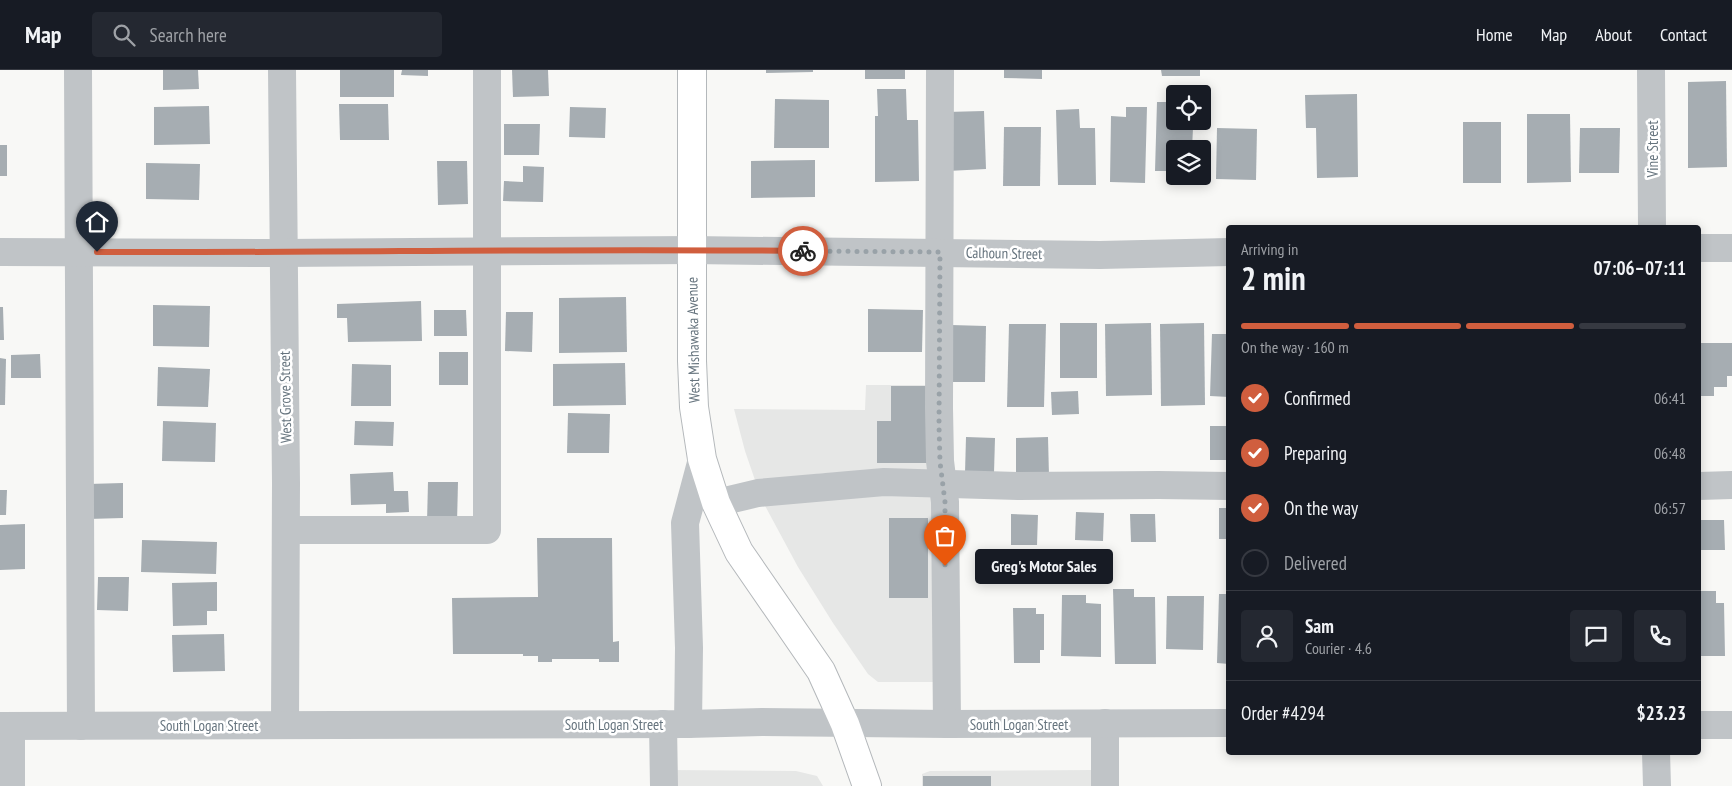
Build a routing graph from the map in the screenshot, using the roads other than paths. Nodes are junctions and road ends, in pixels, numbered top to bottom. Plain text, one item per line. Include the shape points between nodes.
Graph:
1 (78, 70) edge
2 (282, 70) edge
3 (486, 70) edge
4 (692, 70) edge
5 (940, 70) edge
6 (1651, 70) edge
7 (1652, 225) edge
8 (1701, 248) edge
9 (1732, 248) edge
10 (692, 250) junction
11 (0, 252) edge
12 (79, 252) junction
13 (486, 252) junction
14 (940, 252) junction
15 (1226, 252) edge
16 (283, 253) junction
17 (702, 459) junction
18 (942, 484) junction
19 (1732, 485) edge
20 (1226, 486) edge
21 (1701, 486) edge
22 (716, 503) junction
23 (286, 530) junction
24 (1105, 723) junction
25 (285, 724) junction
26 (676, 724) junction
27 (845, 724) junction
28 (947, 724) junction
29 (1226, 724) edge
30 (1701, 725) edge
31 (1732, 725) edge
32 (6, 726) edge
33 (81, 726) junction
34 (1656, 755) edge
35 (11, 786) edge
36 (664, 786) edge
37 (867, 786) edge
38 (1105, 786) edge
39 (1657, 786) edge

1 - 12 street
2 - 16 street, West Grove Street
3 - 13 street
4 - 10 main road, West Mishawaka Avenue
5 - 14 street
6 - 7 street, Vine Street
8 - 9 street
10 - 13 street, Calhoun Street
10 - 14 street, Calhoun Street
10 - 17 main road, West Mishawaka Avenue via 694,407
11 - 12 street, Calhoun Street
12 - 16 street, Calhoun Street
12 - 33 street
13 - 16 street, Calhoun Street
13 - 23 street via 487,530
14 - 15 street, Calhoun Street via 1100,255
14 - 18 street
16 - 23 street, West Grove Street
17 - 22 main road, West Mishawaka Avenue
17 - 26 street, West Mishawaka Avenue via 685,523 689,648
18 - 20 street
18 - 22 street via 884,482 758,493
18 - 28 street via 945,502
19 - 21 street
22 - 27 main road, West Mishawaka Avenue via 739,552 821,671
23 - 25 street, West Grove Street
24 - 28 street, South Logan Street
24 - 29 street, South Logan Street
24 - 38 street
25 - 26 street, South Logan Street
25 - 33 street, South Logan Street
26 - 27 street, South Logan Street
26 - 36 street, West Mishawaka Avenue
27 - 28 street, South Logan Street
27 - 37 main road, West Mishawaka Avenue
30 - 31 street
32 - 33 street, South Logan Street
32 - 35 street
34 - 39 street

